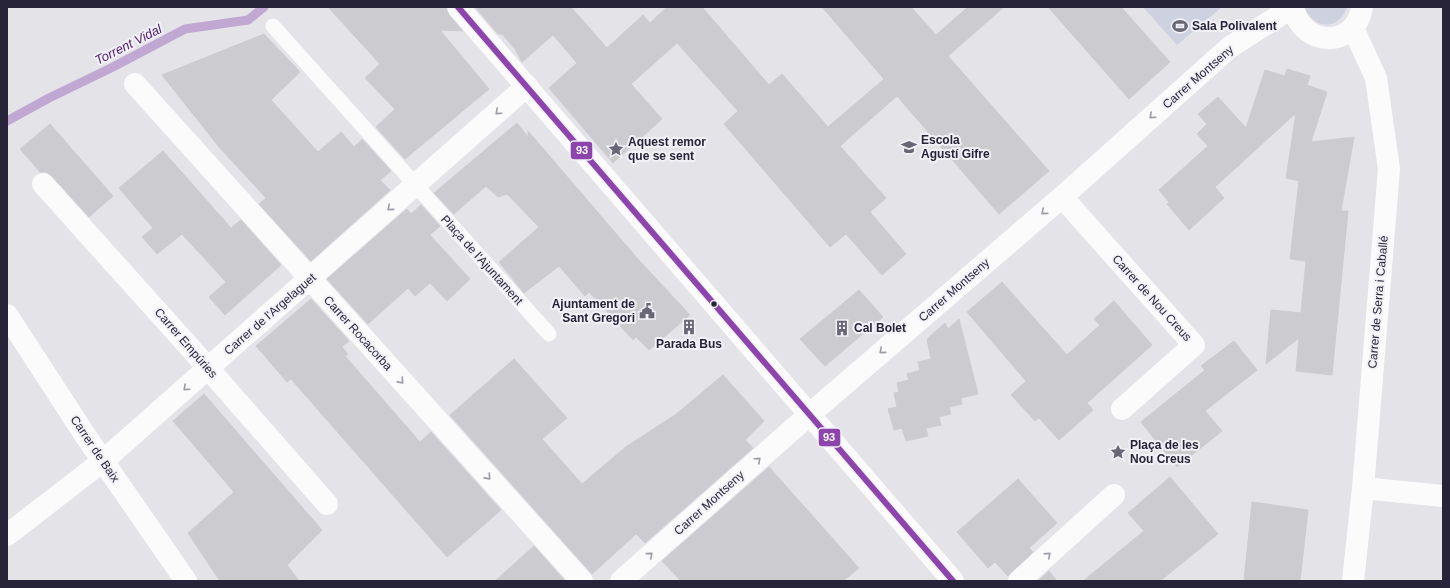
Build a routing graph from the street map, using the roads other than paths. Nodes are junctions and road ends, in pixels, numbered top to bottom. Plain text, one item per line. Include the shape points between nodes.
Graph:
1 (458, 7) edge
2 (1293, 7) edge
3 (1362, 7) edge
4 (273, 26) dead end
5 (1353, 28) junction
6 (135, 84) dead end
7 (527, 86) junction
8 (43, 184) dead end
9 (415, 186) junction
10 (1062, 197) junction
11 (310, 279) junction
12 (7, 315) edge
13 (549, 334) dead end
14 (208, 368) junction
15 (1122, 409) dead end
16 (810, 414) junction
17 (103, 461) junction
18 (1363, 488) junction
19 (1114, 495) dead end
20 (1443, 496) edge
21 (327, 504) dead end
22 (7, 535) edge
23 (186, 581) edge
24 (582, 581) edge
25 (621, 581) edge
26 (953, 581) edge
27 (1019, 581) edge
28 (1353, 581) edge

1 - 7 street
2 - 5 street via 1301,25 1316,37 1336,37
2 -> 10 street, Carrer Montseny via 1230,47
3 - 5 street
4 - 9 lane, Plaça de l'Ajuntament
5 - 18 street, Carrer de Serra i Caballé via 1376,78 1389,169
6 - 11 street, Carrer Rocacorba
7 -> 9 street, Carrer de l'Argelaguet
7 - 16 street
8 - 14 street, Carrer Empúries
9 -> 11 street, Carrer de l'Argelaguet
9 - 13 lane, Plaça de l'Ajuntament
10 - 15 street, Carrer de Nou Creus via 1194,345
10 -> 16 street, Carrer Montseny
11 - 14 street, Carrer de l'Argelaguet
11 -> 24 street, Carrer Rocacorba
12 - 17 street, Carrer de Baix
14 -> 17 street, Carrer de l'Argelaguet
14 - 21 street, Carrer Empúries
25 -> 16 street, Carrer Montseny
16 - 26 street
17 - 22 street, Carrer de l'Argelaguet
17 - 23 street, Carrer de Baix
18 - 20 street
18 - 28 street, Carrer de Serra i Caballé
27 -> 19 street

